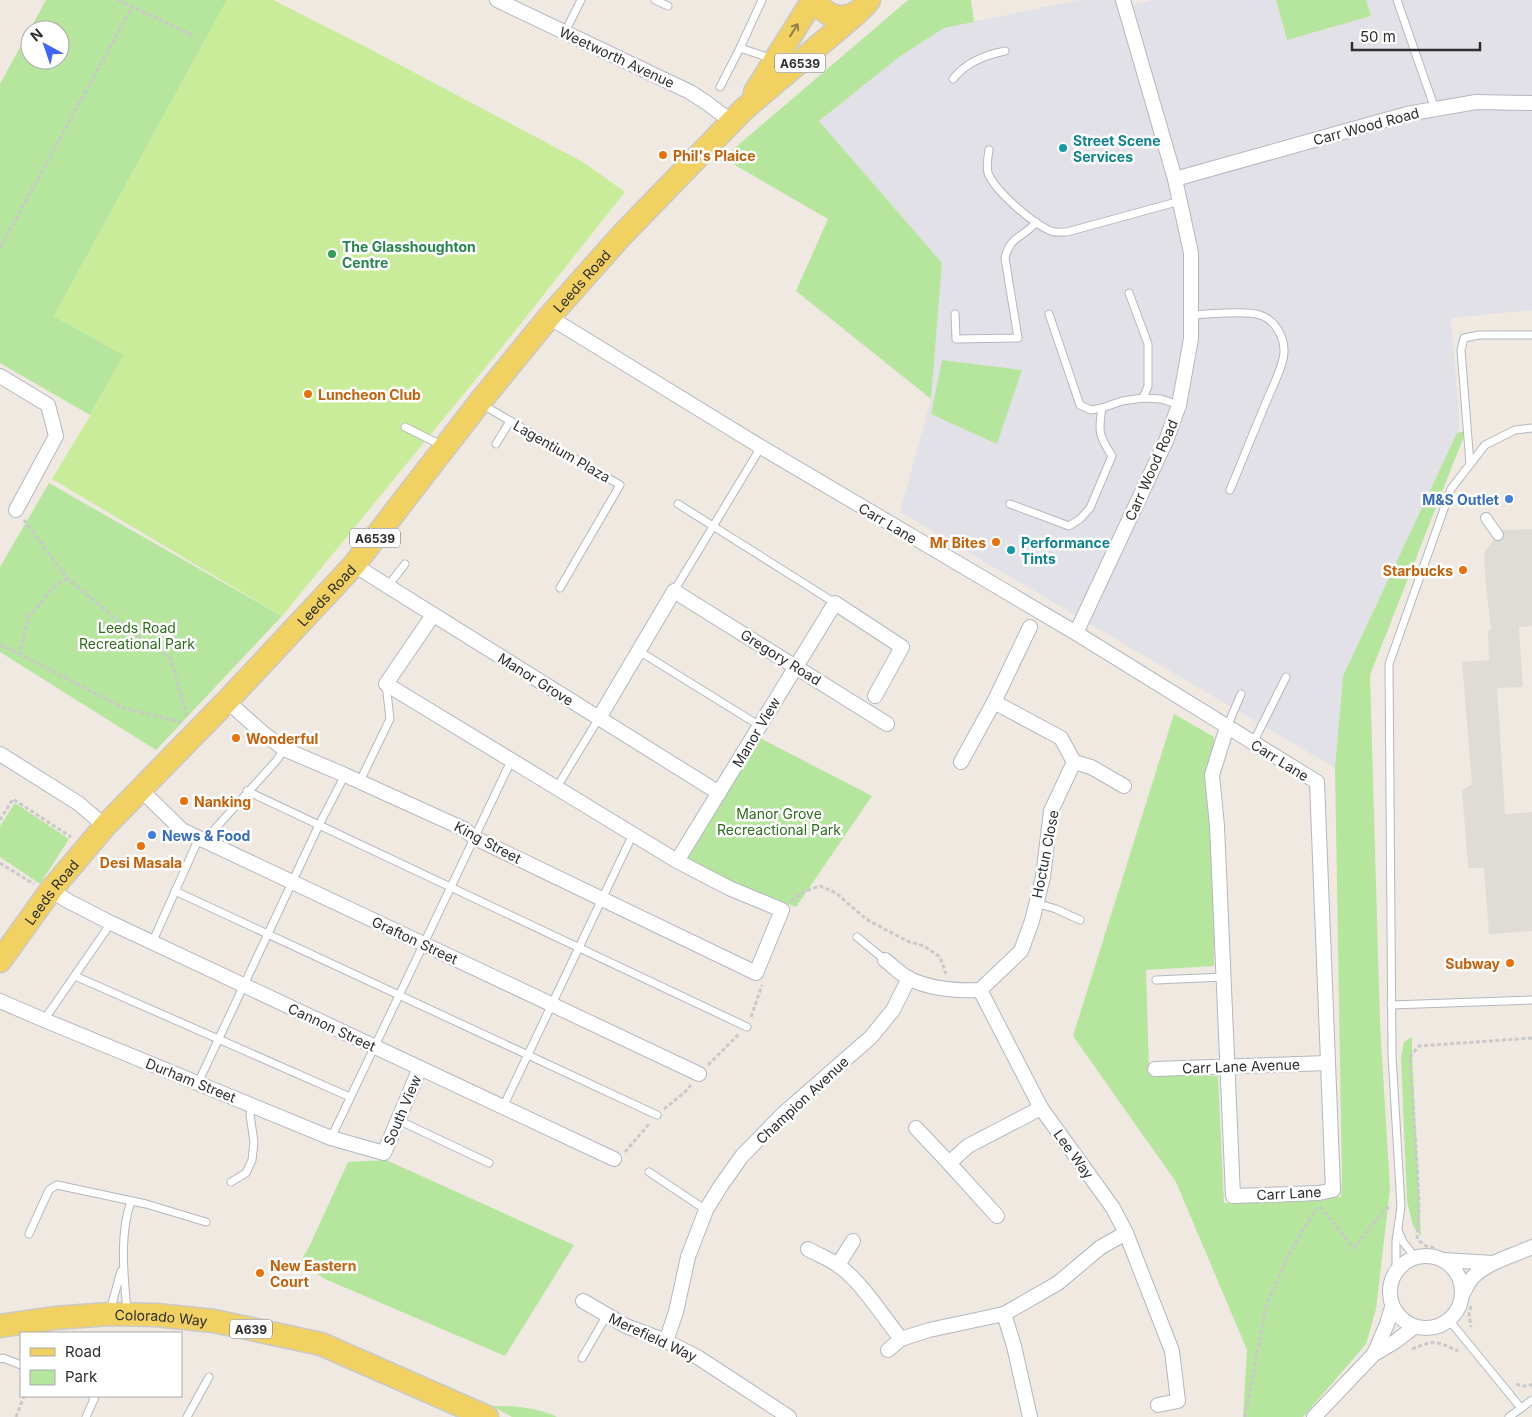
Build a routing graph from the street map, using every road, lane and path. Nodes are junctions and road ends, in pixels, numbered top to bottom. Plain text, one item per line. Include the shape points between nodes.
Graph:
1 (118, 0) edge
2 (497, 0) edge
3 (581, 0) edge
4 (655, 0) edge
5 (762, 0) edge
6 (814, 0) edge
7 (1123, 0) edge
8 (1397, 0) edge
9 (865, 5) edge
10 (668, 6) dead end
11 (132, 7) junction
12 (565, 32) junction
13 (192, 35) dead end
14 (824, 42) junction
15 (740, 48) junction
16 (1005, 51) dead end
17 (781, 60) junction
18 (952, 79) dead end
19 (720, 87) dead end
20 (1532, 103) edge
21 (1435, 109) junction
22 (738, 116) junction
23 (989, 150) dead end
24 (1175, 179) junction
25 (1180, 202) junction
26 (1036, 222) junction
27 (0, 248) edge
28 (1129, 293) dead end
29 (955, 314) dead end
30 (1049, 314) dead end
31 (1191, 315) junction
32 (549, 317) junction
33 (1532, 336) edge
34 (0, 376) edge
35 (1143, 398) junction
36 (479, 403) junction
37 (1179, 405) junction
38 (1102, 408) junction
39 (510, 421) junction
40 (404, 427) dead end
41 (1532, 428) edge
42 (496, 444) dead end
43 (445, 447) junction
44 (761, 447) junction
45 (1470, 464) junction
46 (1230, 490) dead end
47 (678, 504) dead end
48 (1010, 504) dead end
49 (16, 510) joint
50 (1486, 518) dead end
51 (714, 527) junction
52 (1498, 535) dead end
53 (354, 564) junction
54 (405, 564) dead end
55 (67, 578) junction
56 (388, 586) junction
57 (560, 588) dead end
58 (674, 591) junction
59 (835, 603) junction
60 (434, 615) junction
61 (1030, 627) dead end
62 (1076, 633) junction
63 (0, 645) edge
64 (639, 651) junction
65 (20, 654) junction
66 (796, 667) junction
67 (1286, 677) dead end
68 (386, 684) junction
69 (1241, 694) dead end
70 (875, 696) dead end
71 (227, 701) junction
72 (994, 702) junction
73 (599, 718) junction
74 (887, 724) dead end
75 (760, 726) junction
76 (1226, 727) junction
77 (1253, 743) junction
78 (284, 749) junction
79 (0, 754) edge
80 (511, 761) junction
81 (961, 762) dead end
82 (1074, 762) junction
83 (345, 775) junction
84 (360, 781) junction
85 (1124, 786) dead end
86 (557, 787) junction
87 (141, 790) junction
88 (247, 791) junction
89 (719, 793) junction
90 (0, 820) edge
91 (320, 825) junction
92 (105, 826) junction
93 (633, 834) junction
94 (474, 838) junction
95 (77, 840) dead end
96 (202, 840) junction
97 (678, 861) junction
98 (0, 863) edge
99 (292, 882) junction
100 (451, 887) junction
101 (45, 889) junction
102 (175, 891) junction
103 (602, 899) junction
104 (1036, 902) junction
105 (782, 910) junction
106 (1080, 920) dead end
107 (111, 923) junction
108 (268, 934) junction
109 (857, 937) dead end
110 (152, 943) junction
111 (424, 944) junction
112 (579, 947) junction
113 (884, 960) joint
114 (0, 961) edge
115 (75, 976) junction
116 (1224, 977) junction
117 (909, 978) junction
118 (1156, 980) dead end
119 (244, 986) junction
120 (943, 987) junction
121 (980, 990) junction
122 (399, 995) junction
123 (1532, 1000) edge
124 (0, 1001) edge
125 (552, 1004) junction
126 (1391, 1005) junction
127 (44, 1020) junction
128 (747, 1027) dead end
129 (1532, 1038) edge
130 (219, 1039) junction
131 (375, 1047) junction
132 (528, 1055) junction
133 (1327, 1063) junction
134 (1227, 1067) junction
135 (420, 1068) junction
136 (1155, 1068) dead end
137 (700, 1074) dead end
138 (198, 1083) junction
139 (350, 1097) junction
140 (252, 1105) junction
141 (503, 1107) junction
142 (1041, 1108) junction
143 (657, 1115) dead end
144 (398, 1120) junction
145 (916, 1128) dead end
146 (331, 1138) junction
147 (384, 1153) joint
148 (614, 1159) dead end
149 (949, 1162) junction
150 (489, 1163) dead end
151 (649, 1172) dead end
152 (231, 1182) dead end
153 (131, 1200) junction
154 (1386, 1208) dead end
155 (706, 1210) junction
156 (997, 1216) dead end
157 (206, 1222) dead end
158 (1398, 1229) junction
159 (1126, 1233) junction
160 (29, 1234) dead end
161 (1413, 1235) dead end
162 (1417, 1239) junction
163 (853, 1241) dead end
164 (1532, 1247) edge
165 (808, 1249) dead end
166 (1442, 1254) junction
167 (1415, 1257) junction
168 (1493, 1263) junction
169 (838, 1265) junction
170 (123, 1266) junction
171 (1396, 1272) junction
172 (1467, 1298) junction
173 (583, 1301) dead end
174 (1392, 1307) junction
175 (1004, 1314) junction
176 (118, 1315) junction
177 (607, 1315) junction
178 (1449, 1320) junction
179 (0, 1326) edge
180 (1414, 1327) junction
181 (1472, 1331) dead end
182 (901, 1339) junction
183 (666, 1341) junction
184 (888, 1350) dead end
185 (1458, 1351) dead end
186 (1404, 1352) dead end
187 (1374, 1354) junction
188 (582, 1358) dead end
189 (0, 1359) edge
190 (20, 1365) edge
191 (209, 1377) dead end
192 (24, 1397) edge
193 (96, 1397) edge
194 (1532, 1400) edge
195 (1158, 1405) dead end
196 (1521, 1408) junction
197 (770, 1412) edge
198 (16, 1417) edge
199 (86, 1417) edge
200 (187, 1417) edge
201 (486, 1417) edge
202 (789, 1417) edge
203 (1030, 1417) edge
204 (1245, 1417) edge
205 (1314, 1417) edge
206 (1510, 1417) edge

1 - 11 path
2 - 12 street, Weetworth Avenue
3 - 12 lane
4 - 10 lane
5 - 15 lane
6 - 9 main road via 824,11 840,17
17 -> 6 main road, Leeds Road / A6539
7 - 24 street, Carr Wood Road
8 - 21 lane
9 - 14 main road, Leeds Road / A6539
11 - 13 path
11 - 27 path
12 - 22 street, Weetworth Avenue
14 - 17 lane via 802,55
14 - 22 main road, Leeds Road / A6539
15 - 17 lane
15 - 19 lane
16 - 18 lane via 978,59
17 - 22 main road, Leeds Road / A6539
20 - 21 street, Carr Wood Road via 1476,102
21 - 24 street, Carr Wood Road
22 - 32 main road, Leeds Road / A6539 via 621,236
23 - 26 lane via 987,171 992,180 1013,204
24 - 25 street, Carr Wood Road
25 - 26 lane via 1067,232 1052,231
25 - 31 street, Carr Wood Road via 1191,253
26 - 29 lane via 1006,250 1018,338 956,339
28 - 35 lane via 1148,344 1148,386
30 - 38 lane via 1080,405 1091,410
31 - 37 street, Carr Wood Road via 1192,339
31 - 46 lane via 1260,315 1272,322 1283,340 1284,352 1278,374
32 - 36 main road, Leeds Road / A6539
32 - 44 street, Carr Lane
33 - 45 lane via 1479,335 1464,338 1461,350
34 - 49 street via 48,405 56,436
35 - 37 lane
35 - 38 lane
36 - 39 lane, Lagentium Plaza
36 - 43 main road, Leeds Road / A6539
37 - 62 street, Carr Wood Road via 1166,441
38 - 48 lane via 1098,428 1112,456 1090,508 1080,519 1068,526
39 - 42 lane
39 - 57 lane, Lagentium Plaza via 620,485
40 - 43 lane
41 - 45 lane via 1515,430 1485,445
43 - 53 main road, Leeds Road / A6539
44 - 51 lane
44 - 62 street, Carr Lane
45 - 126 lane via 1451,489 1389,664
47 - 51 lane
49 - 55 path
50 - 52 street
51 - 58 lane
51 - 59 lane
53 - 56 street, Manor Grove
53 - 71 main road, Leeds Road / A6539
54 - 56 lane
55 - 65 path via 55,586 29,616
55 - 65 path via 135,634 170,657 189,724 123,708
56 - 60 street, Manor Grove
58 - 64 street
58 - 66 street, Gregory Road
59 - 66 street, Manor View
59 - 70 street via 902,647
60 - 68 street
60 - 73 street, Manor Grove
61 - 72 street
62 - 76 street, Carr Lane
63 - 65 path
64 - 73 street
64 - 75 lane
66 - 74 street, Gregory Road
66 - 75 street, Manor View
67 - 77 lane
68 - 80 street
68 - 84 lane via 390,719
69 - 76 lane
71 - 78 street, King Street
71 - 87 main road, Leeds Road / A6539
72 - 81 street
72 - 82 street via 1061,738
73 - 86 lane
73 - 89 street, Manor Grove
75 - 89 street, Manor View
76 - 77 street, Carr Lane
76 - 116 street, Carr Lane via 1212,775
77 - 133 street, Carr Lane via 1317,782
78 - 83 street, King Street
78 - 88 lane
79 - 92 street via 78,803
80 - 86 street
80 - 94 lane
82 - 85 street via 1091,767
82 - 104 street, Hoctun Close via 1051,810 1043,877
83 - 84 street, King Street
83 - 91 lane
84 - 94 street, King Street via 464,829
86 - 93 street
87 - 92 main road, Leeds Road / A6539
87 - 96 street, Grafton Street via 182,830
88 - 91 lane
88 - 96 lane
89 - 97 street, Manor View
90 - 95 path via 13,799
91 - 99 lane
91 - 100 lane
92 - 101 main road, Leeds Road / A6539
93 - 97 street
93 - 103 lane
94 - 100 lane
94 - 103 street, King Street
96 - 99 street, Grafton Street
96 - 102 lane
97 - 105 street via 729,888
98 - 101 path
99 - 108 lane
99 - 111 street, Grafton Street
100 - 111 lane
100 - 112 lane
101 - 107 street, Cannon Street
101 - 114 main road, Leeds Road / A6539
102 - 108 lane
102 - 110 lane
103 - 105 street, King Street via 756,973
103 - 112 lane
104 - 106 lane
104 - 121 street, Hoctun Close via 1021,951
105 - 120 path via 803,892 820,886 836,893 866,919 940,957 946,974
107 - 110 street, Cannon Street
107 - 115 lane
108 - 119 lane
108 - 122 lane
109 - 113 lane
110 - 119 street, Cannon Street
111 - 122 lane
111 - 125 street, Grafton Street
112 - 125 lane
112 - 128 lane
113 - 117 street
115 - 127 lane
115 - 130 lane
116 - 118 lane
116 - 134 street, Carr Lane
117 - 120 street
117 - 155 street, Champion Avenue via 893,1010 871,1037 784,1112 742,1156
119 - 130 lane
119 - 131 street, Cannon Street
120 - 121 street
121 - 142 street, Lee Way
122 - 131 lane
122 - 132 lane
123 - 126 lane
124 - 127 street, Durham Street
125 - 132 lane
125 - 137 street, Grafton Street
126 - 158 lane via 1401,1207
127 - 138 street, Durham Street
129 - 162 path via 1419,1046 1412,1054
130 - 138 lane
130 - 139 lane
131 - 135 street, Cannon Street
131 - 139 lane
132 - 141 lane
132 - 143 lane
133 - 134 street, Carr Lane Avenue
133 - 134 street, Carr Lane via 1333,1190 1318,1193 1233,1196
134 - 136 street, Carr Lane Avenue
135 - 141 street, Cannon Street
135 - 144 street, South View
138 - 140 street, Durham Street
139 - 146 lane
140 - 146 street, Durham Street
140 - 152 lane via 252,1160 246,1173
141 - 148 street, Cannon Street
142 - 149 street via 968,1146
142 - 159 street, Lee Way via 1114,1208
144 - 147 street, South View
144 - 150 lane
145 - 149 street
146 - 147 street, Durham Street
149 - 156 street
151 - 155 lane
153 - 157 lane
153 - 160 lane via 57,1185 48,1190
153 - 170 lane via 126,1214
154 - 204 path via 1354,1248 1318,1204 1288,1256 1266,1307
155 - 183 street, Champion Avenue via 688,1257
158 - 167 lane
158 - 171 lane
159 - 175 street via 1101,1247 1058,1284
159 - 195 street, Lee Way via 1172,1351 1178,1401
161 - 162 path
162 - 166 path
163 - 169 street
164 - 168 street
165 - 169 street
166 - 167 street
166 - 168 street
166 - 172 street via 1458,1275
167 - 171 street
168 - 172 street via 1472,1278
169 - 182 street
170 - 176 lane
170 - 176 lane
171 - 174 street via 1390,1283
172 - 178 street
172 - 181 path
173 - 177 street, Merefield Way
174 - 180 street
174 - 187 street
175 - 182 street
175 - 203 street
176 - 179 main road, Colorado Way / A639 via 55,1318
176 - 201 main road, Colorado Way / A639 via 214,1321 321,1344
177 - 183 street, Merefield Way
177 - 188 lane
178 - 180 street via 1435,1327
178 - 196 lane
180 - 187 street
182 - 184 street
183 - 197 street, Merefield Way via 698,1358
185 - 186 path via 1438,1342 1428,1342
187 - 205 street
189 - 190 lane
191 - 200 lane
192 - 198 path
193 - 199 lane
194 - 196 lane
196 - 206 lane
197 - 202 street, Merefield Way

